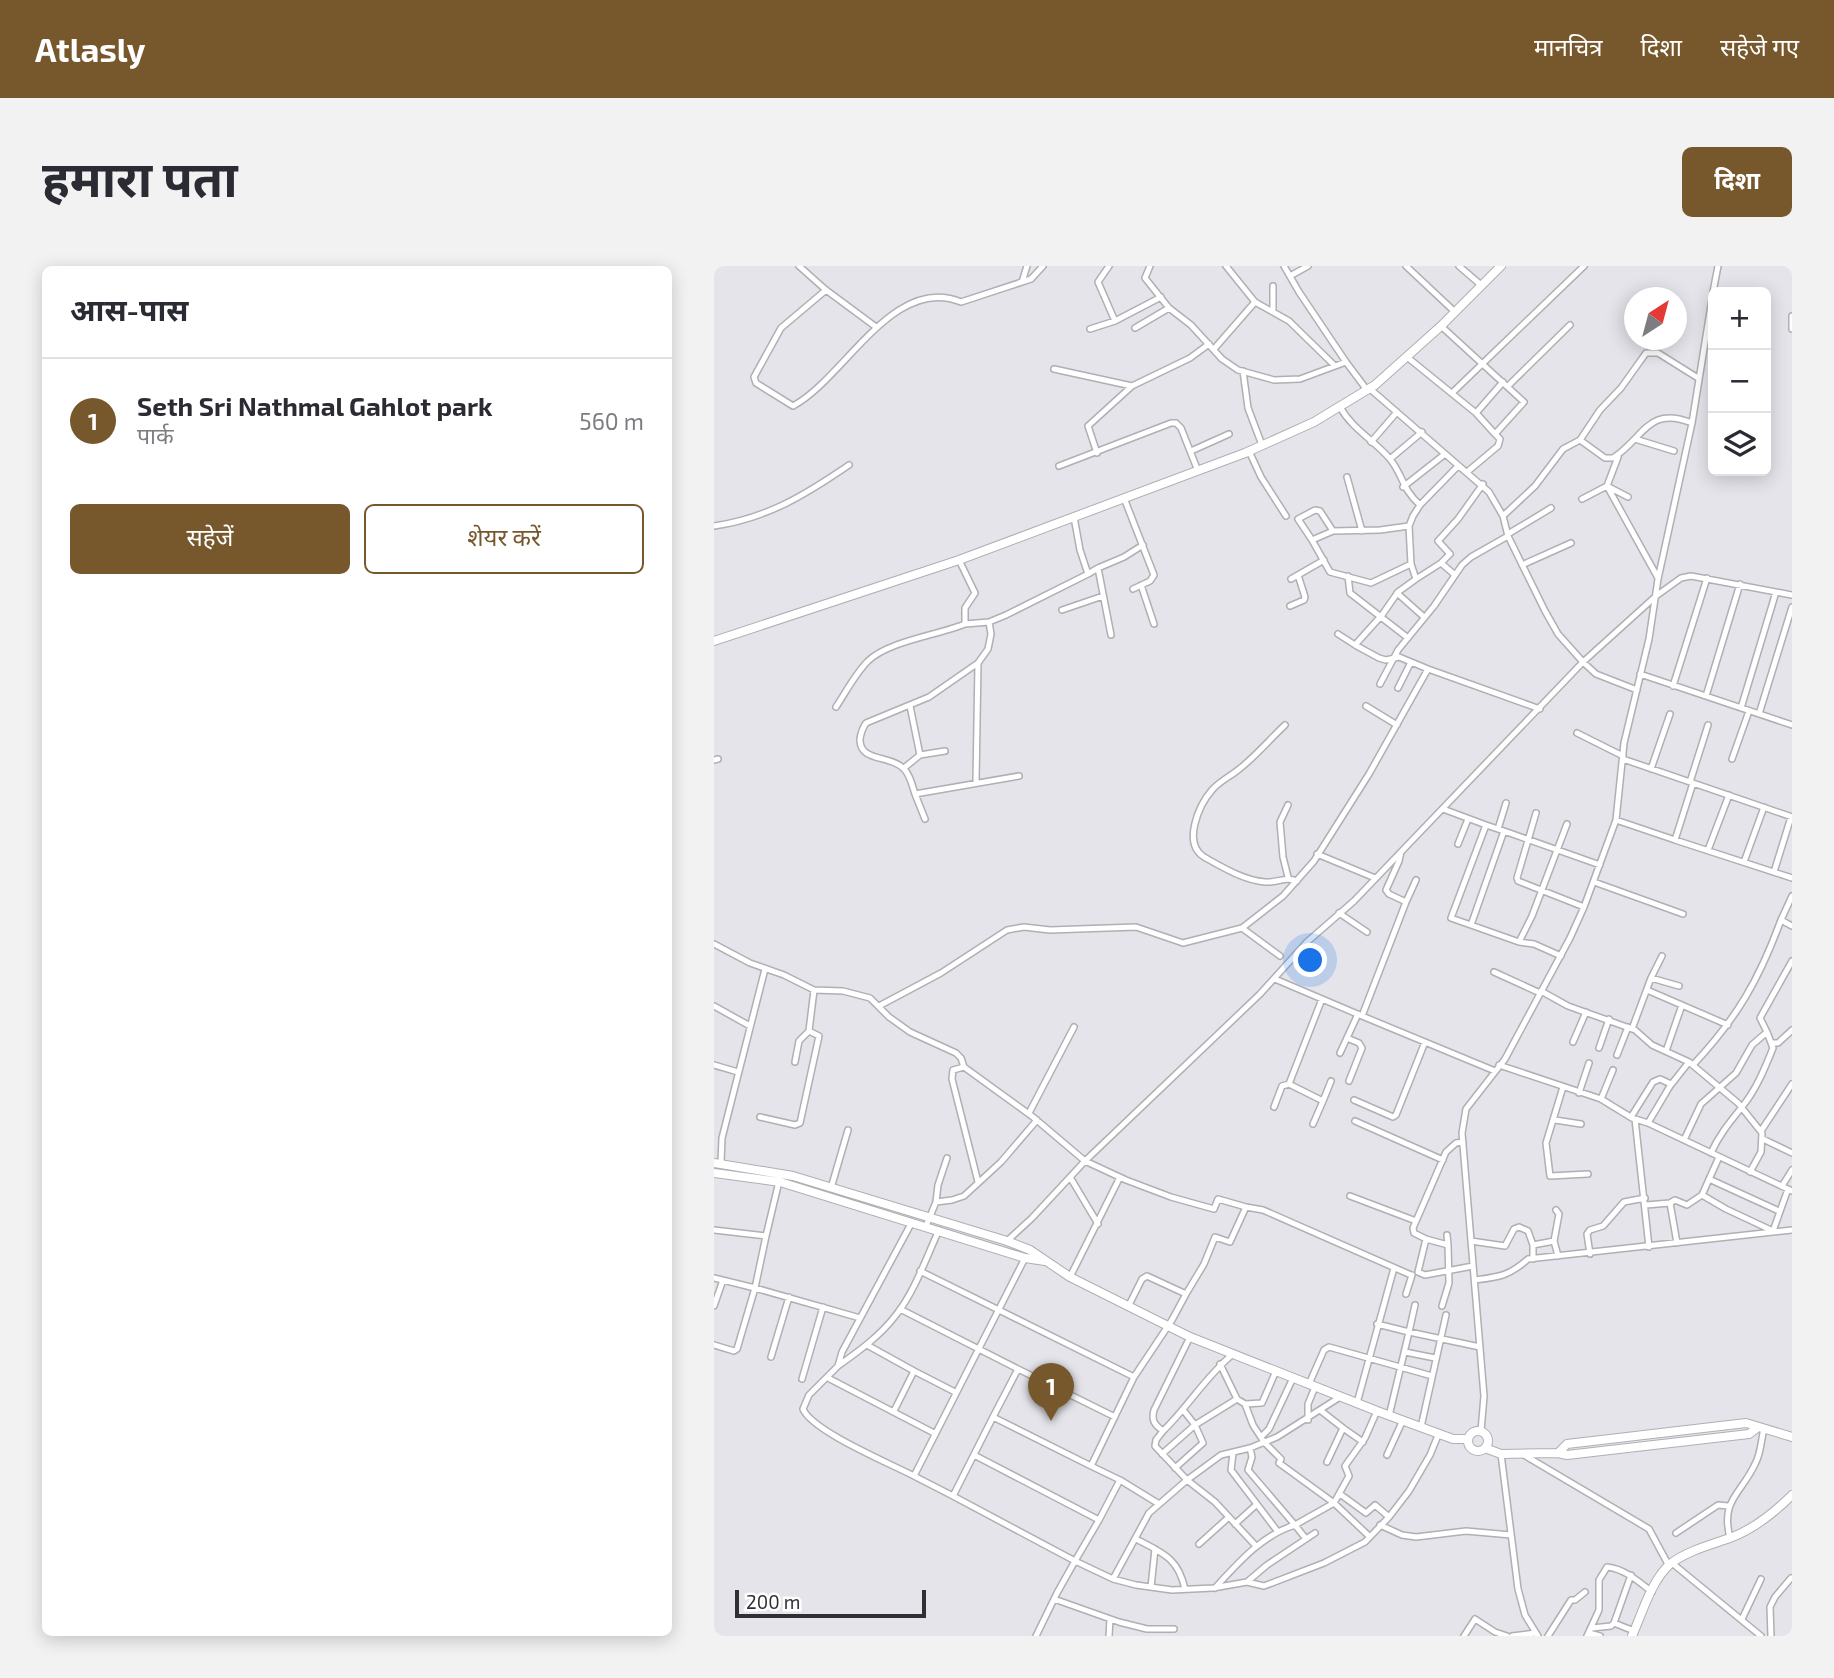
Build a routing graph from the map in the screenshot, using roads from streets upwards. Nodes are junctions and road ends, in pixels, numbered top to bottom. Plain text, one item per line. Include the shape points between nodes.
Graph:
1 (799, 266) edge
2 (1027, 266) edge
3 (1044, 266) edge
4 (1109, 266) edge
5 (1150, 266) edge
6 (1226, 266) edge
7 (1284, 266) edge
8 (1308, 266) edge
9 (1406, 266) edge
10 (1459, 266) edge
11 (1501, 266) edge
12 (1584, 266) edge
13 (1718, 266) edge
14 (1290, 276) junction
15 (1022, 282) junction
16 (1481, 285) junction
17 (1273, 286) dead end
18 (1714, 287) edge
19 (826, 290) junction
20 (1161, 297) junction
21 (1255, 302) junction
22 (1169, 308) junction
23 (1273, 312) junction
24 (1455, 312) junction
25 (1792, 316) edge
26 (1115, 321) junction
27 (1708, 321) edge
28 (1570, 324) dead end
29 (1441, 326) junction
30 (876, 327) junction
31 (1135, 328) dead end
32 (1090, 329) dead end
33 (1792, 329) edge
34 (1209, 344) junction
35 (1214, 349) junction
36 (1407, 356) junction
37 (1346, 362) junction
38 (1483, 363) junction
39 (1334, 365) junction
40 (1055, 369) dead end
41 (1243, 371) junction
42 (1698, 378) junction
43 (1506, 384) junction
44 (1132, 386) junction
45 (1368, 389) junction
46 (1452, 393) junction
47 (1340, 407) junction
48 (1397, 412) junction
49 (1476, 414) junction
50 (1692, 423) junction
51 (1422, 432) junction
52 (1229, 434) dead end
53 (1495, 434) junction
54 (1635, 439) junction
55 (1580, 440) junction
56 (1371, 442) junction
57 (1262, 445) junction
58 (1191, 451) junction
59 (1249, 451) junction
60 (1674, 451) dead end
61 (1097, 453) junction
62 (1445, 454) junction
63 (1619, 454) junction
64 (1390, 460) junction
65 (849, 465) dead end
66 (1059, 466) dead end
67 (1458, 466) junction
68 (1198, 471) junction
69 (1467, 472) junction
70 (1347, 477) dead end
71 (1483, 484) junction
72 (1607, 486) junction
73 (1404, 487) junction
74 (1124, 498) junction
75 (1628, 498) dead end
76 (1582, 499) dead end
77 (1420, 505) junction
78 (1551, 508) dead end
79 (1286, 516) dead end
80 (1503, 516) junction
81 (1073, 517) junction
82 (714, 526) edge
83 (1409, 526) junction
84 (1333, 531) junction
85 (1362, 531) junction
86 (1508, 535) junction
87 (1312, 540) junction
88 (1571, 543) dead end
89 (1143, 545) junction
90 (959, 560) junction
91 (1324, 560) junction
92 (1441, 563) junction
93 (1411, 564) junction
94 (1522, 565) junction
95 (1098, 568) junction
96 (1088, 574) junction
97 (1298, 575) junction
98 (1455, 575) junction
99 (1348, 576) junction
100 (1707, 578) junction
101 (1291, 579) dead end
102 (1416, 579) junction
103 (1658, 579) junction
104 (1740, 584) junction
105 (1141, 585) junction
106 (1133, 589) dead end
107 (1776, 592) junction
108 (1397, 593) junction
109 (1792, 595) edge
110 (1104, 596) junction
111 (1656, 596) junction
112 (1290, 606) dead end
113 (1792, 607) edge
114 (1062, 610) dead end
115 (1382, 615) junction
116 (1424, 617) junction
117 (989, 622) junction
118 (965, 624) junction
119 (1154, 624) dead end
120 (1338, 634) dead end
121 (1111, 635) dead end
122 (1408, 638) junction
123 (714, 641) edge
124 (1355, 645) junction
125 (1394, 657) junction
126 (1411, 662) junction
127 (1583, 662) junction
128 (978, 663) junction
129 (1428, 669) junction
130 (1640, 674) junction
131 (1380, 684) dead end
132 (1673, 686) junction
133 (1398, 688) dead end
134 (1637, 690) junction
135 (1706, 696) junction
136 (910, 706) junction
137 (1366, 706) dead end
138 (836, 707) dead end
139 (1741, 708) junction
140 (1540, 709) junction
141 (1749, 711) junction
142 (1670, 713) dead end
143 (1759, 714) junction
144 (1792, 724) edge
145 (1285, 725) dead end
146 (1396, 725) junction
147 (1708, 725) dead end
148 (1577, 733) dead end
149 (945, 751) dead end
150 (920, 755) junction
151 (1623, 758) junction
152 (1732, 759) dead end
153 (904, 768) junction
154 (1651, 769) junction
155 (1019, 776) dead end
156 (976, 782) junction
157 (1691, 782) junction
158 (915, 794) junction
159 (1729, 795) junction
160 (1506, 803) dead end
161 (1288, 805) dead end
162 (1764, 807) junction
163 (1443, 809) junction
164 (1536, 813) dead end
165 (1792, 817) edge
166 (925, 819) dead end
167 (1468, 819) junction
168 (1616, 820) junction
169 (1567, 824) dead end
170 (1486, 825) junction
171 (1501, 830) junction
172 (1528, 840) junction
173 (1675, 840) junction
174 (1458, 844) dead end
175 (1557, 849) junction
176 (1708, 850) junction
177 (1401, 852) junction
178 (1317, 854) junction
179 (1744, 862) junction
180 (1600, 865) junction
181 (1774, 872) junction
182 (1288, 877) junction
183 (1375, 878) junction
184 (1792, 878) edge
185 (1416, 880) dead end
186 (1297, 881) junction
187 (1594, 882) junction
188 (1541, 890) junction
189 (1792, 896) edge
190 (1406, 902) junction
191 (1584, 906) junction
192 (1339, 913) junction
193 (1683, 914) dead end
194 (1781, 920) junction
195 (1471, 925) junction
196 (1792, 926) edge
197 (1242, 928) junction
198 (1367, 932) dead end
199 (1519, 942) junction
200 (714, 944) edge
201 (1280, 956) dead end
202 (1561, 956) junction
203 (1662, 956) dead end
204 (1792, 961) edge
205 (765, 969) junction
206 (1494, 972) dead end
207 (1651, 978) junction
208 (1275, 979) junction
209 (1679, 986) dead end
210 (814, 990) junction
211 (1647, 990) junction
212 (1540, 992) junction
213 (1322, 999) junction
214 (1682, 1005) junction
215 (714, 1006) edge
216 (878, 1006) junction
217 (1587, 1012) junction
218 (1360, 1015) junction
219 (1609, 1019) junction
220 (1728, 1025) junction
221 (750, 1026) junction
222 (1074, 1027) dead end
223 (1630, 1028) junction
224 (1792, 1030) edge
225 (809, 1031) junction
226 (1767, 1032) junction
227 (1347, 1038) junction
228 (1425, 1042) junction
229 (1573, 1042) dead end
230 (1772, 1043) junction
231 (1599, 1048) dead end
232 (1666, 1051) junction
233 (1340, 1053) dead end
234 (1617, 1055) dead end
235 (795, 1062) dead end
236 (1589, 1063) dead end
237 (1691, 1064) junction
238 (714, 1065) edge
239 (1499, 1065) junction
240 (964, 1067) junction
241 (1612, 1070) dead end
242 (1494, 1071) junction
243 (738, 1072) junction
244 (1331, 1081) dead end
245 (1349, 1081) dead end
246 (1289, 1084) junction
247 (1671, 1084) junction
248 (1792, 1084) edge
249 (1563, 1087) junction
250 (1720, 1088) junction
251 (1579, 1093) junction
252 (1601, 1099) junction
253 (1354, 1100) dead end
254 (1323, 1101) junction
255 (1274, 1108) dead end
256 (1742, 1108) junction
257 (1029, 1114) junction
258 (760, 1116) dead end
259 (1633, 1118) junction
260 (1555, 1119) junction
261 (1037, 1120) junction
262 (1355, 1121) dead end
263 (1648, 1123) junction
264 (1313, 1124) dead end
265 (1581, 1124) dead end
266 (848, 1130) dead end
267 (1760, 1131) junction
268 (1763, 1139) junction
269 (1684, 1140) junction
270 (1463, 1142) junction
271 (1712, 1153) junction
272 (1792, 1153) edge
273 (1718, 1157) junction
274 (947, 1158) dead end
275 (1443, 1160) junction
276 (1085, 1161) junction
277 (717, 1163) edge
278 (1792, 1170) edge
279 (1751, 1172) junction
280 (714, 1173) edge
281 (1588, 1174) dead end
282 (1070, 1177) junction
283 (1120, 1177) junction
284 (780, 1178) junction
285 (1709, 1179) junction
286 (978, 1182) junction
287 (831, 1189) junction
288 (1787, 1189) edge
289 (1702, 1195) junction
290 (1350, 1196) dead end
291 (936, 1202) junction
292 (1645, 1202) junction
293 (1670, 1203) junction
294 (1246, 1207) junction
295 (1556, 1210) dead end
296 (1779, 1211) junction
297 (931, 1216) junction
298 (1416, 1221) junction
299 (912, 1222) junction
300 (1098, 1224) junction
301 (926, 1226) junction
302 (714, 1230) edge
303 (939, 1230) junction
304 (1792, 1230) edge
305 (1773, 1231) junction
306 (1447, 1235) dead end
307 (766, 1236) junction
308 (1426, 1239) junction
309 (1007, 1241) junction
310 (1471, 1241) junction
311 (1553, 1241) junction
312 (1676, 1243) junction
313 (1448, 1245) junction
314 (1533, 1245) junction
315 (1649, 1247) junction
316 (1590, 1254) junction
317 (1558, 1256) junction
318 (1025, 1258) junction
319 (1532, 1259) junction
320 (1048, 1262) junction
321 (1474, 1266) junction
322 (1394, 1268) junction
323 (1449, 1269) junction
324 (920, 1271) junction
325 (1418, 1272) junction
326 (1411, 1275) junction
327 (1070, 1277) junction
328 (714, 1278) edge
329 (723, 1280) junction
330 (1475, 1280) junction
331 (755, 1288) junction
332 (1186, 1294) junction
333 (1405, 1294) dead end
334 (789, 1297) junction
335 (1415, 1305) dead end
336 (714, 1306) edge
337 (1442, 1306) dead end
338 (823, 1307) junction
339 (1128, 1307) junction
340 (900, 1309) junction
341 (999, 1310) junction
342 (1446, 1315) dead end
343 (860, 1318) junction
344 (1377, 1324) junction
345 (1168, 1326) junction
346 (1409, 1332) junction
347 (1190, 1337) junction
348 (1441, 1340) junction
349 (714, 1345) edge
350 (867, 1345) junction
351 (1480, 1347) junction
352 (979, 1348) junction
353 (1405, 1352) junction
354 (1233, 1354) junction
355 (771, 1357) dead end
356 (1436, 1358) junction
357 (1368, 1360) junction
358 (1220, 1364) junction
359 (838, 1366) junction
360 (1401, 1367) junction
361 (1018, 1369) junction
362 (914, 1371) junction
363 (1276, 1371) junction
364 (1432, 1376) junction
365 (1134, 1377) junction
366 (828, 1378) junction
367 (1293, 1378) junction
368 (802, 1379) dead end
369 (1312, 1386) junction
370 (955, 1392) junction
371 (1340, 1397) junction
372 (1237, 1399) junction
373 (1357, 1403) junction
374 (1245, 1404) junction
375 (1320, 1410) junction
376 (894, 1411) junction
377 (1184, 1411) junction
378 (1377, 1411) junction
379 (1389, 1416) junction
380 (993, 1417) junction
381 (1115, 1417) junction
382 (1308, 1420) junction
383 (1403, 1420) junction
384 (1195, 1425) junction
385 (1421, 1427) junction
386 (1343, 1428) junction
387 (1760, 1429) junction
388 (1481, 1431) junction
389 (1163, 1432) junction
390 (934, 1433) junction
391 (1439, 1433) junction
392 (1792, 1437) edge
393 (1468, 1439) junction
394 (1262, 1440) junction
395 (1363, 1442) junction
396 (1250, 1448) junction
397 (1485, 1448) junction
398 (1233, 1453) junction
399 (1162, 1454) junction
400 (1501, 1454) junction
401 (974, 1455) junction
402 (1387, 1455) dead end
403 (1524, 1455) junction
404 (1327, 1462) dead end
405 (1091, 1466) junction
406 (1175, 1468) junction
407 (914, 1476) junction
408 (1120, 1480) junction
409 (1187, 1480) junction
410 (1340, 1494) junction
411 (1792, 1495) edge
412 (953, 1496) junction
413 (1334, 1503) junction
414 (1159, 1504) junction
415 (1256, 1505) junction
416 (1728, 1506) junction
417 (1229, 1517) junction
418 (1389, 1517) junction
419 (1099, 1520) junction
420 (1235, 1524) junction
421 (1295, 1525) junction
422 (1380, 1525) junction
423 (1278, 1532) junction
424 (1315, 1533) dead end
425 (1676, 1533) dead end
426 (1511, 1535) junction
427 (1370, 1537) junction
428 (1730, 1538) junction
429 (1136, 1539) junction
430 (1306, 1539) junction
431 (1199, 1544) dead end
432 (1256, 1546) junction
433 (1155, 1549) junction
434 (1075, 1561) junction
435 (1671, 1564) junction
436 (1631, 1575) junction
437 (1791, 1578) edge
438 (1113, 1579) junction
439 (1761, 1579) dead end
440 (1247, 1582) junction
441 (1151, 1587) junction
442 (1215, 1588) junction
443 (1185, 1590) junction
444 (1586, 1592) dead end
445 (1652, 1592) junction
446 (1054, 1599) junction
447 (1110, 1619) junction
448 (1742, 1619) junction
449 (1614, 1623) junction
450 (1174, 1629) dead end
451 (1590, 1632) edge
452 (1633, 1633) edge
453 (1493, 1634) edge
454 (1536, 1634) edge
455 (1036, 1636) edge
456 (1109, 1636) edge
457 (1464, 1636) edge
458 (1510, 1636) edge
459 (1548, 1636) edge
460 (1600, 1636) edge
461 (1761, 1636) edge
462 (1771, 1636) edge

1 - 19 street
2 - 15 street
3 - 15 street
4 - 26 street via 1098,282
5 - 20 street via 1146,278
6 - 21 street
7 - 14 street
8 - 14 street
9 - 24 street
10 - 16 street
11 - 16 street
12 - 38 street
13 - 18 street
14 - 37 street
15 - 30 street via 961,302 932,297 892,314
16 - 24 street
17 - 23 street
19 - 30 street
19 - 30 street via 781,328 755,383 796,405 841,367
20 - 22 street
20 - 26 street
21 - 23 street
21 - 35 street
22 - 31 street
22 - 34 street
23 - 39 street via 1289,321
24 - 29 street
25 - 33 street
26 - 32 street
27 - 42 street
28 - 43 street
29 - 36 street
29 - 38 street
34 - 35 street
34 - 44 street
35 - 41 street
36 - 45 street
36 - 46 street
37 - 39 street
37 - 45 street
38 - 43 street
38 - 46 street
39 - 41 street via 1300,379 1274,380
40 - 44 street
41 - 57 street via 1248,408
42 - 50 street
42 - 55 street via 1658,353 1646,353
43 - 49 street
43 - 53 street via 1524,405
44 - 61 street via 1088,426
45 - 47 street
45 - 48 street
46 - 49 street
47 - 56 street
47 - 57 street
48 - 51 street
48 - 56 street
49 - 53 street
50 - 54 street via 1662,418
50 - 103 street
51 - 62 street
51 - 64 street
52 - 58 street
53 - 69 street via 1499,444
54 - 60 street
54 - 63 street
55 - 63 street via 1605,458
55 - 80 street via 1563,449 1535,486
56 - 64 street
57 - 59 street
58 - 61 street via 1181,428 1171,423
58 - 68 street
59 - 68 street
59 - 79 street
61 - 66 street
62 - 67 street
62 - 73 street
63 - 72 street
64 - 73 street
65 - 82 street via 778,509
67 - 69 street
67 - 77 street
68 - 74 street
69 - 71 street
70 - 85 street
71 - 80 street
71 - 92 street via 1438,541 1450,554
72 - 75 street
72 - 76 street
72 - 103 street
73 - 77 street
74 - 81 street
74 - 89 street
77 - 83 street
78 - 86 street
80 - 86 street
81 - 90 street
81 - 96 street
83 - 85 street
83 - 93 street
84 - 85 street
84 - 87 street
84 - 87 street via 1315,510 1298,519
86 - 94 street
86 - 98 street via 1471,557
87 - 91 street
88 - 94 street
89 - 95 street
89 - 105 street via 1154,575
90 - 118 street via 975,593 965,608
90 - 123 street
91 - 97 street
91 - 99 street via 1333,574
92 - 98 street
92 - 102 street
93 - 99 street via 1371,583
93 - 102 street
94 - 127 street via 1559,634
95 - 96 street
95 - 110 street
96 - 117 street
97 - 101 street
97 - 112 street via 1305,597
98 - 116 street
99 - 115 street via 1350,593
100 - 104 street
100 - 111 street via 1681,578
100 - 132 street
102 - 108 street
103 - 111 street
104 - 107 street
104 - 135 street
105 - 106 street
105 - 119 street
107 - 109 street
107 - 139 street
108 - 115 street
108 - 116 street
110 - 114 street
110 - 121 street
111 - 127 street
111 - 130 street
113 - 143 street
115 - 122 street
115 - 124 street
116 - 122 street
117 - 118 street
117 - 128 street via 988,649
118 - 138 street via 874,657
120 - 124 street
122 - 125 street
124 - 125 street via 1379,658
125 - 126 street
125 - 131 street
126 - 129 street
126 - 133 street
127 - 134 street via 1596,674
127 - 140 street
128 - 136 street
128 - 156 street
129 - 140 street
129 - 146 street
130 - 132 street
130 - 134 street
132 - 135 street
134 - 151 street
135 - 139 street
136 - 150 street
136 - 153 street via 870,721 861,731 864,753
137 - 146 street
139 - 141 street
140 - 163 street
141 - 143 street
141 - 152 street
142 - 154 street
143 - 144 street
145 - 182 street via 1213,789 1198,816 1194,845 1197,853 1250,879 1271,882
146 - 178 street
147 - 157 street
148 - 151 street
149 - 150 street
150 - 153 street
151 - 154 street
151 - 168 street
153 - 158 street
154 - 157 street
155 - 156 street
156 - 158 street
157 - 159 street
157 - 173 street
158 - 166 street
159 - 162 street
159 - 176 street
160 - 171 street
161 - 182 street via 1280,822
162 - 165 street
162 - 179 street
163 - 167 street
163 - 177 street
164 - 172 street
165 - 181 street
167 - 170 street
167 - 174 street
168 - 173 street
168 - 180 street
169 - 175 street
170 - 171 street
170 - 195 street via 1451,918
171 - 172 street
171 - 195 street
172 - 175 street
172 - 188 street via 1517,878
173 - 176 street
175 - 180 street
175 - 188 street
176 - 179 street
177 - 183 street
177 - 190 street via 1385,890
178 - 183 street
178 - 186 street
179 - 181 street
180 - 187 street
181 - 184 street
182 - 186 street
183 - 192 street
185 - 190 street
186 - 197 street
187 - 191 street
187 - 193 street
188 - 191 street
188 - 199 street
189 - 194 street
190 - 218 street
191 - 202 street
192 - 198 street
192 - 208 street
194 - 196 street
194 - 220 street via 1761,971
195 - 199 street
197 - 201 street
197 - 216 street via 1183,943 1136,927 1007,929
199 - 202 street
200 - 205 street
202 - 212 street
203 - 207 street
204 - 226 street via 1760,1018
205 - 210 street
205 - 221 street
206 - 212 street
207 - 209 street
207 - 211 street
208 - 213 street
208 - 276 street
210 - 216 street via 870,998
210 - 225 street
211 - 214 street
211 - 223 street
212 - 217 street
212 - 239 street
213 - 218 street
213 - 246 street
214 - 220 street
214 - 232 street
215 - 221 street
216 - 240 street via 910,1032 956,1053
217 - 219 street
217 - 229 street
218 - 227 street
218 - 228 street
219 - 223 street
219 - 231 street
220 - 237 street
221 - 243 street
222 - 257 street
223 - 232 street
223 - 234 street
224 - 230 street
225 - 235 street via 799,1041
225 - 258 street via 819,1036 800,1123
226 - 230 street
226 - 250 street
227 - 233 street
227 - 245 street via 1362,1048
228 - 242 street
228 - 253 street via 1396,1115
230 - 256 street via 1767,1063
232 - 237 street
236 - 251 street
237 - 247 street
237 - 250 street
238 - 243 street
239 - 242 street
239 - 249 street
240 - 257 street
240 - 286 street via 953,1070 952,1079
241 - 252 street
242 - 270 street via 1466,1109
243 - 277 street
244 - 254 street
246 - 254 street
246 - 255 street via 1282,1086
247 - 259 street via 1660,1079 1653,1082
247 - 263 street
248 - 267 street
249 - 251 street
249 - 260 street
250 - 256 street
250 - 269 street via 1701,1104
251 - 252 street
252 - 259 street
254 - 264 street
256 - 267 street
256 - 271 street
257 - 261 street
259 - 263 street
259 - 292 street
260 - 265 street
260 - 281 street via 1546,1143 1550,1176
261 - 276 street
261 - 286 street
262 - 275 street
263 - 269 street
266 - 287 street
267 - 268 street
268 - 272 street
268 - 279 street
269 - 271 street
270 - 275 street via 1449,1146
270 - 310 street
271 - 273 street
273 - 279 street
273 - 285 street
274 - 291 street
275 - 298 street
276 - 282 street
276 - 283 street
277 - 284 street
278 - 288 street
279 - 288 street
280 - 284 street
282 - 300 street
282 - 309 street
283 - 294 street via 1214,1209 1218,1199
283 - 300 street
284 - 287 street
284 - 299 street
284 - 307 street
285 - 289 street
285 - 296 street
286 - 291 street via 964,1196
287 - 297 street
288 - 296 street
289 - 293 street via 1687,1205 1675,1200
289 - 305 street
290 - 298 street
291 - 297 street
292 - 293 street
292 - 315 street
292 - 316 street via 1624,1202 1603,1226 1589,1231
293 - 312 street
294 - 322 street via 1263,1210
294 - 332 street via 1230,1242 1215,1237
295 - 311 street
296 - 305 street
297 - 301 street
297 - 309 street
298 - 308 street via 1413,1231
299 - 301 street
299 - 343 street
300 - 327 street
301 - 303 street
302 - 307 street
303 - 318 street
303 - 324 street
304 - 305 street
305 - 312 street
306 - 313 street
307 - 331 street
308 - 313 street
308 - 325 street
309 - 320 street
310 - 314 street via 1505,1246 1519,1227 1528,1231
310 - 321 street
311 - 314 street
311 - 317 street
312 - 315 street
313 - 323 street
314 - 319 street
315 - 316 street
316 - 317 street
317 - 319 street
318 - 320 street
318 - 341 street
319 - 330 street via 1514,1272
320 - 327 street
321 - 323 street
321 - 330 street
322 - 326 street
322 - 344 street
323 - 325 street via 1425,1275
323 - 337 street
324 - 340 street
324 - 341 street
325 - 326 street
326 - 333 street
327 - 339 street
328 - 329 street
329 - 331 street
329 - 336 street
330 - 351 street
331 - 334 street
331 - 349 street via 737,1349
332 - 339 street via 1147,1276
332 - 345 street
334 - 338 street
334 - 355 street
335 - 346 street
338 - 343 street
338 - 368 street
339 - 345 street
340 - 350 street
340 - 352 street
341 - 352 street
341 - 365 street
342 - 348 street
343 - 359 street
344 - 346 street
344 - 357 street
345 - 347 street
345 - 365 street
346 - 348 street
346 - 353 street
347 - 354 street
347 - 389 street via 1154,1410 1152,1418
348 - 351 street
348 - 356 street
350 - 359 street
350 - 362 street
351 - 388 street
352 - 361 street
352 - 370 street
353 - 356 street
353 - 360 street
354 - 358 street
354 - 363 street
356 - 364 street
357 - 360 street
357 - 369 street via 1326,1348
357 - 373 street
358 - 372 street
358 - 377 street
359 - 366 street
360 - 364 street
360 - 379 street
361 - 380 street
361 - 381 street
362 - 370 street
362 - 376 street
363 - 367 street
363 - 374 street via 1262,1403
364 - 385 street
365 - 381 street
366 - 376 street
366 - 407 street via 809,1395 803,1409 811,1422
367 - 369 street
367 - 394 street
369 - 371 street
369 - 382 street
370 - 390 street
371 - 373 street
371 - 375 street
372 - 374 street
372 - 384 street
373 - 378 street
374 - 394 street
375 - 382 street
375 - 386 street
376 - 390 street
377 - 384 street
377 - 389 street
378 - 379 street
378 - 395 street
379 - 383 street
380 - 401 street
380 - 405 street
381 - 405 street
382 - 394 street
383 - 385 street
383 - 402 street
384 - 399 street
384 - 406 street via 1203,1443
385 - 391 street
386 - 395 street
386 - 404 street
387 - 392 street
387 - 403 street via 1567,1455
387 - 416 street via 1758,1459
388 - 393 street
388 - 397 street via 1487,1438
389 - 399 street via 1156,1443
390 - 407 street
391 - 393 street
391 - 418 street via 1409,1491
393 - 397 street via 1474,1450
394 - 396 street
394 - 413 street via 1281,1459 1279,1463
395 - 410 street via 1345,1466 1349,1476
396 - 398 street
396 - 421 street via 1248,1470
397 - 400 street
398 - 409 street via 1217,1457
398 - 415 street via 1231,1470
399 - 406 street
400 - 403 street
400 - 426 street
401 - 412 street
401 - 419 street
403 - 435 street via 1649,1529
405 - 408 street
406 - 409 street
407 - 412 street
408 - 414 street
408 - 419 street
409 - 414 street
409 - 417 street
410 - 413 street
410 - 418 street via 1366,1513 1375,1505
411 - 428 street via 1765,1520
412 - 434 street
413 - 421 street
413 - 427 street
414 - 429 street
415 - 420 street
415 - 423 street
416 - 425 street via 1718,1505
416 - 428 street
417 - 420 street
417 - 431 street
418 - 422 street
419 - 434 street
420 - 432 street
421 - 423 street
421 - 430 street
422 - 426 street via 1416,1537 1466,1531
422 - 427 street
423 - 432 street
424 - 430 street
426 - 454 street via 1518,1589
427 - 440 street via 1324,1563 1264,1586
428 - 435 street
429 - 433 street
429 - 438 street
430 - 440 street
432 - 442 street
433 - 441 street
433 - 443 street via 1174,1561
434 - 438 street
434 - 446 street
435 - 445 street
435 - 448 street
436 - 445 street
436 - 449 street
436 - 451 street via 1612,1567 1604,1570 1599,1580 1599,1610
437 - 462 street via 1770,1607
438 - 441 street
439 - 448 street
440 - 442 street
441 - 443 street
442 - 443 street
444 - 459 street via 1571,1600
445 - 452 street
446 - 447 street
446 - 455 street
447 - 450 street via 1147,1629
447 - 456 street
448 - 461 street
449 - 451 street
449 - 452 street
451 - 460 street
453 - 457 street via 1475,1619
453 - 458 street
454 - 458 street

